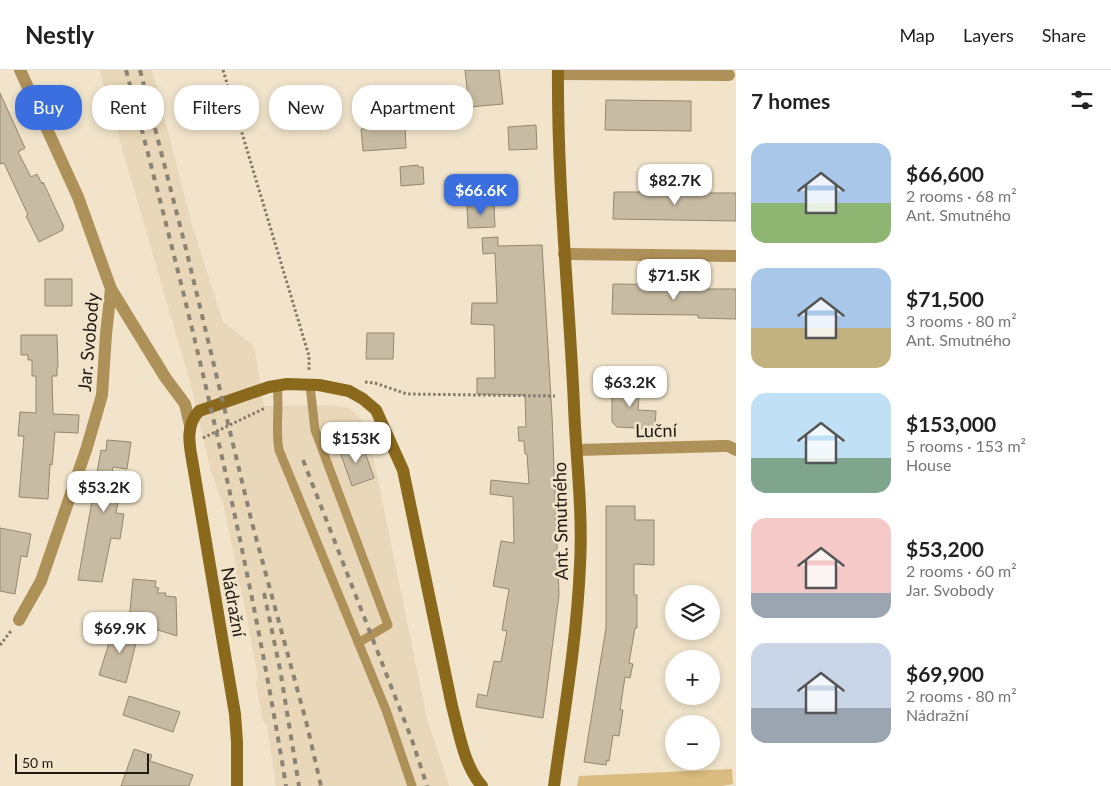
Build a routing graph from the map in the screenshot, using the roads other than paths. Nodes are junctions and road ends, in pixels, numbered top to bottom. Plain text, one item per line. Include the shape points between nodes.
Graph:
1 (20, 70) edge
2 (558, 72) edge
3 (729, 76) dead end
4 (564, 254) junction
5 (736, 256) edge
6 (112, 289) junction
7 (310, 385) junction
8 (277, 386) junction
9 (190, 425) junction
10 (577, 450) junction
11 (736, 450) edge
12 (19, 620) dead end
13 (358, 643) junction
14 (237, 786) edge
15 (412, 786) edge
16 (482, 786) edge
17 (554, 786) edge

1 - 6 street, Jar. Svobody via 78,197
2 - 3 street, Ant. Smutného
2 - 4 street, Ant. Smutného
4 - 5 street
4 - 10 street, Ant. Smutného
6 - 9 street via 184,404
6 - 12 street, Jar. Svobody via 102,395 42,581
7 - 8 street
7 - 13 lane via 315,430 388,625
7 - 16 street via 349,391 363,399 376,410 387,433 402,470 462,744 475,778
8 - 9 street via 199,412
8 - 13 lane via 279,450
9 - 14 street, Nádražní via 194,471 235,714
10 - 11 street, Luční via 723,446
10 - 17 street, Ant. Smutného via 581,564 576,630
13 - 15 lane via 386,710

